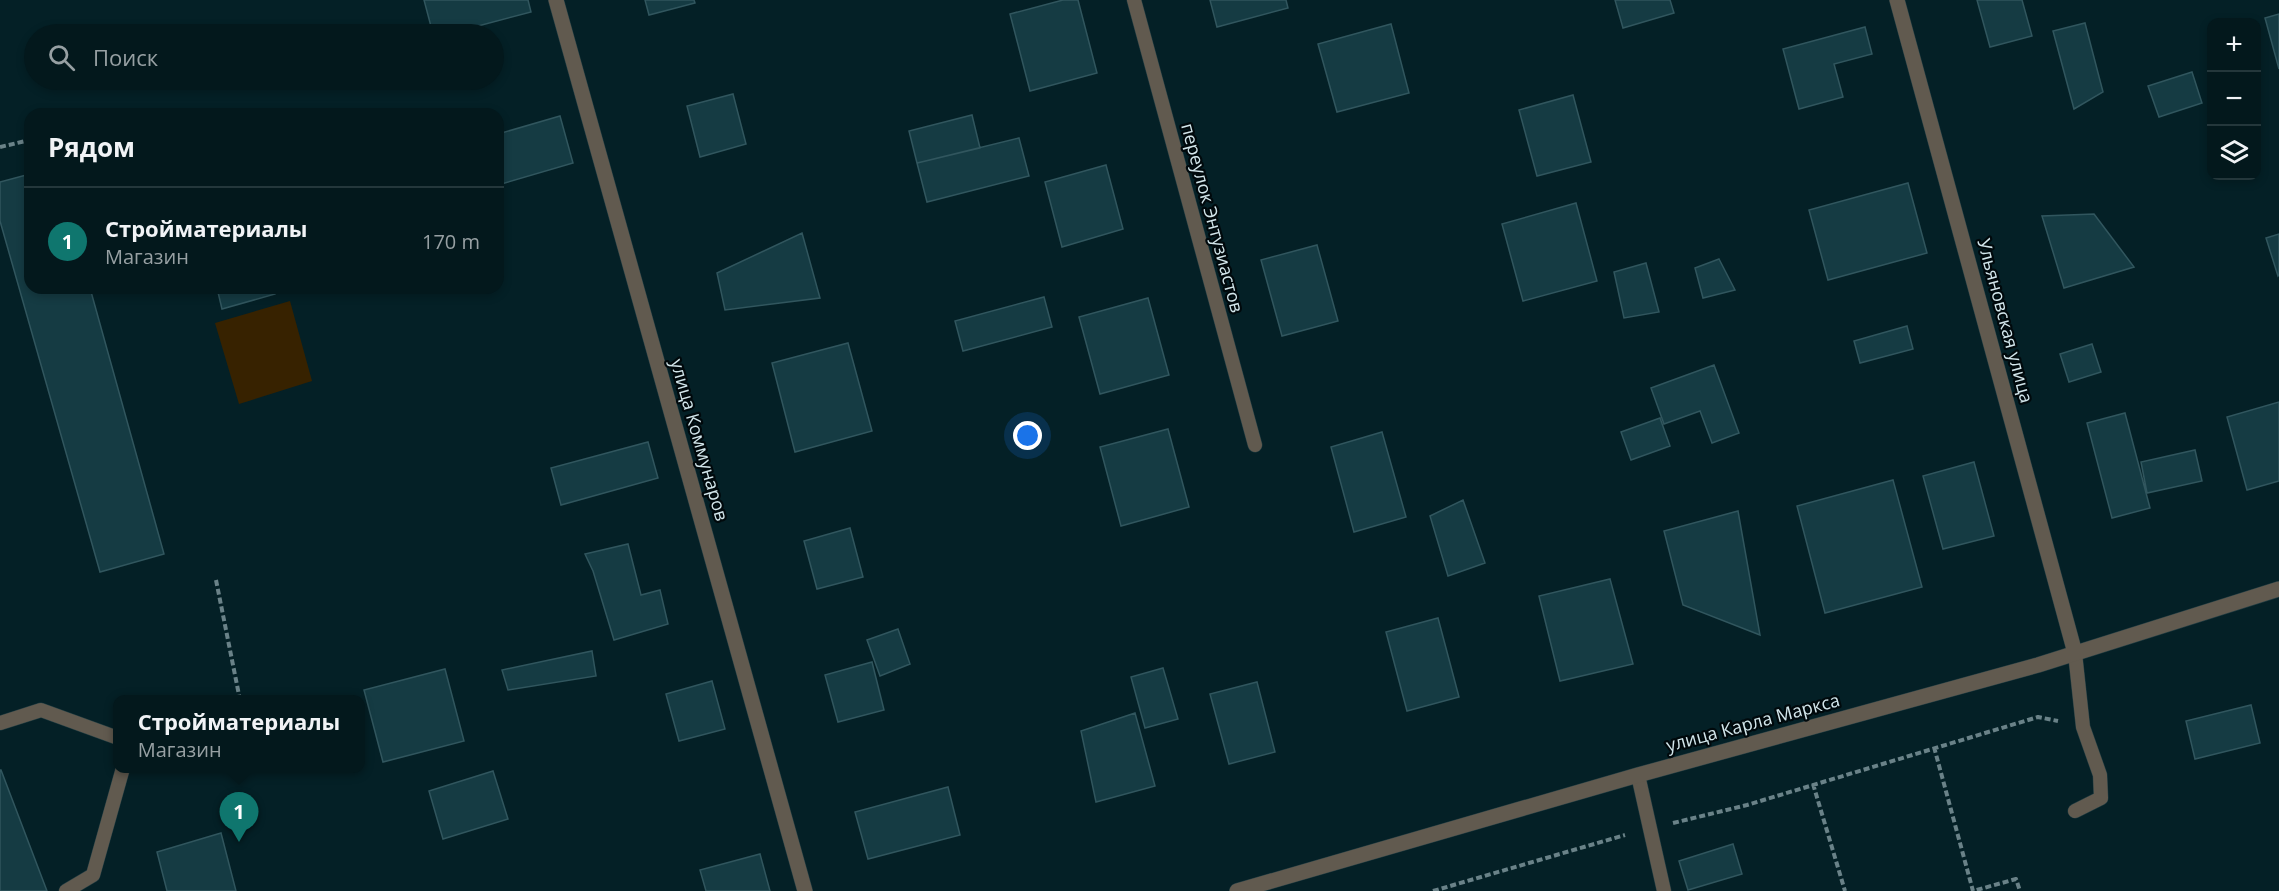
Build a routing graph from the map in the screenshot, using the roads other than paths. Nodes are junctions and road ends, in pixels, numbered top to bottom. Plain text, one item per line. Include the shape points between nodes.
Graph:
1 (556, 0) edge
2 (1134, 0) edge
3 (1897, 0) edge
4 (1255, 446) dead end
5 (2279, 589) edge
6 (2075, 653) junction
7 (0, 723) edge
8 (113, 737) edge
9 (122, 773) edge
10 (1638, 775) junction
11 (2075, 811) dead end
12 (66, 891) edge
13 (805, 891) edge
14 (1237, 891) edge
15 (1664, 891) edge

1 - 13 street, улица Коммунаров
2 - 4 lane, переулок Энтузиастов
3 - 6 street, Ульяновская улица
5 - 6 street, улица Карла Маркса
6 - 10 street, улица Карла Маркса
6 - 11 lane via 2083,727 2100,775 2101,798
7 - 8 lane via 41,710
9 - 12 lane via 93,875
10 - 14 street, улица Карла Маркса
10 - 15 lane

